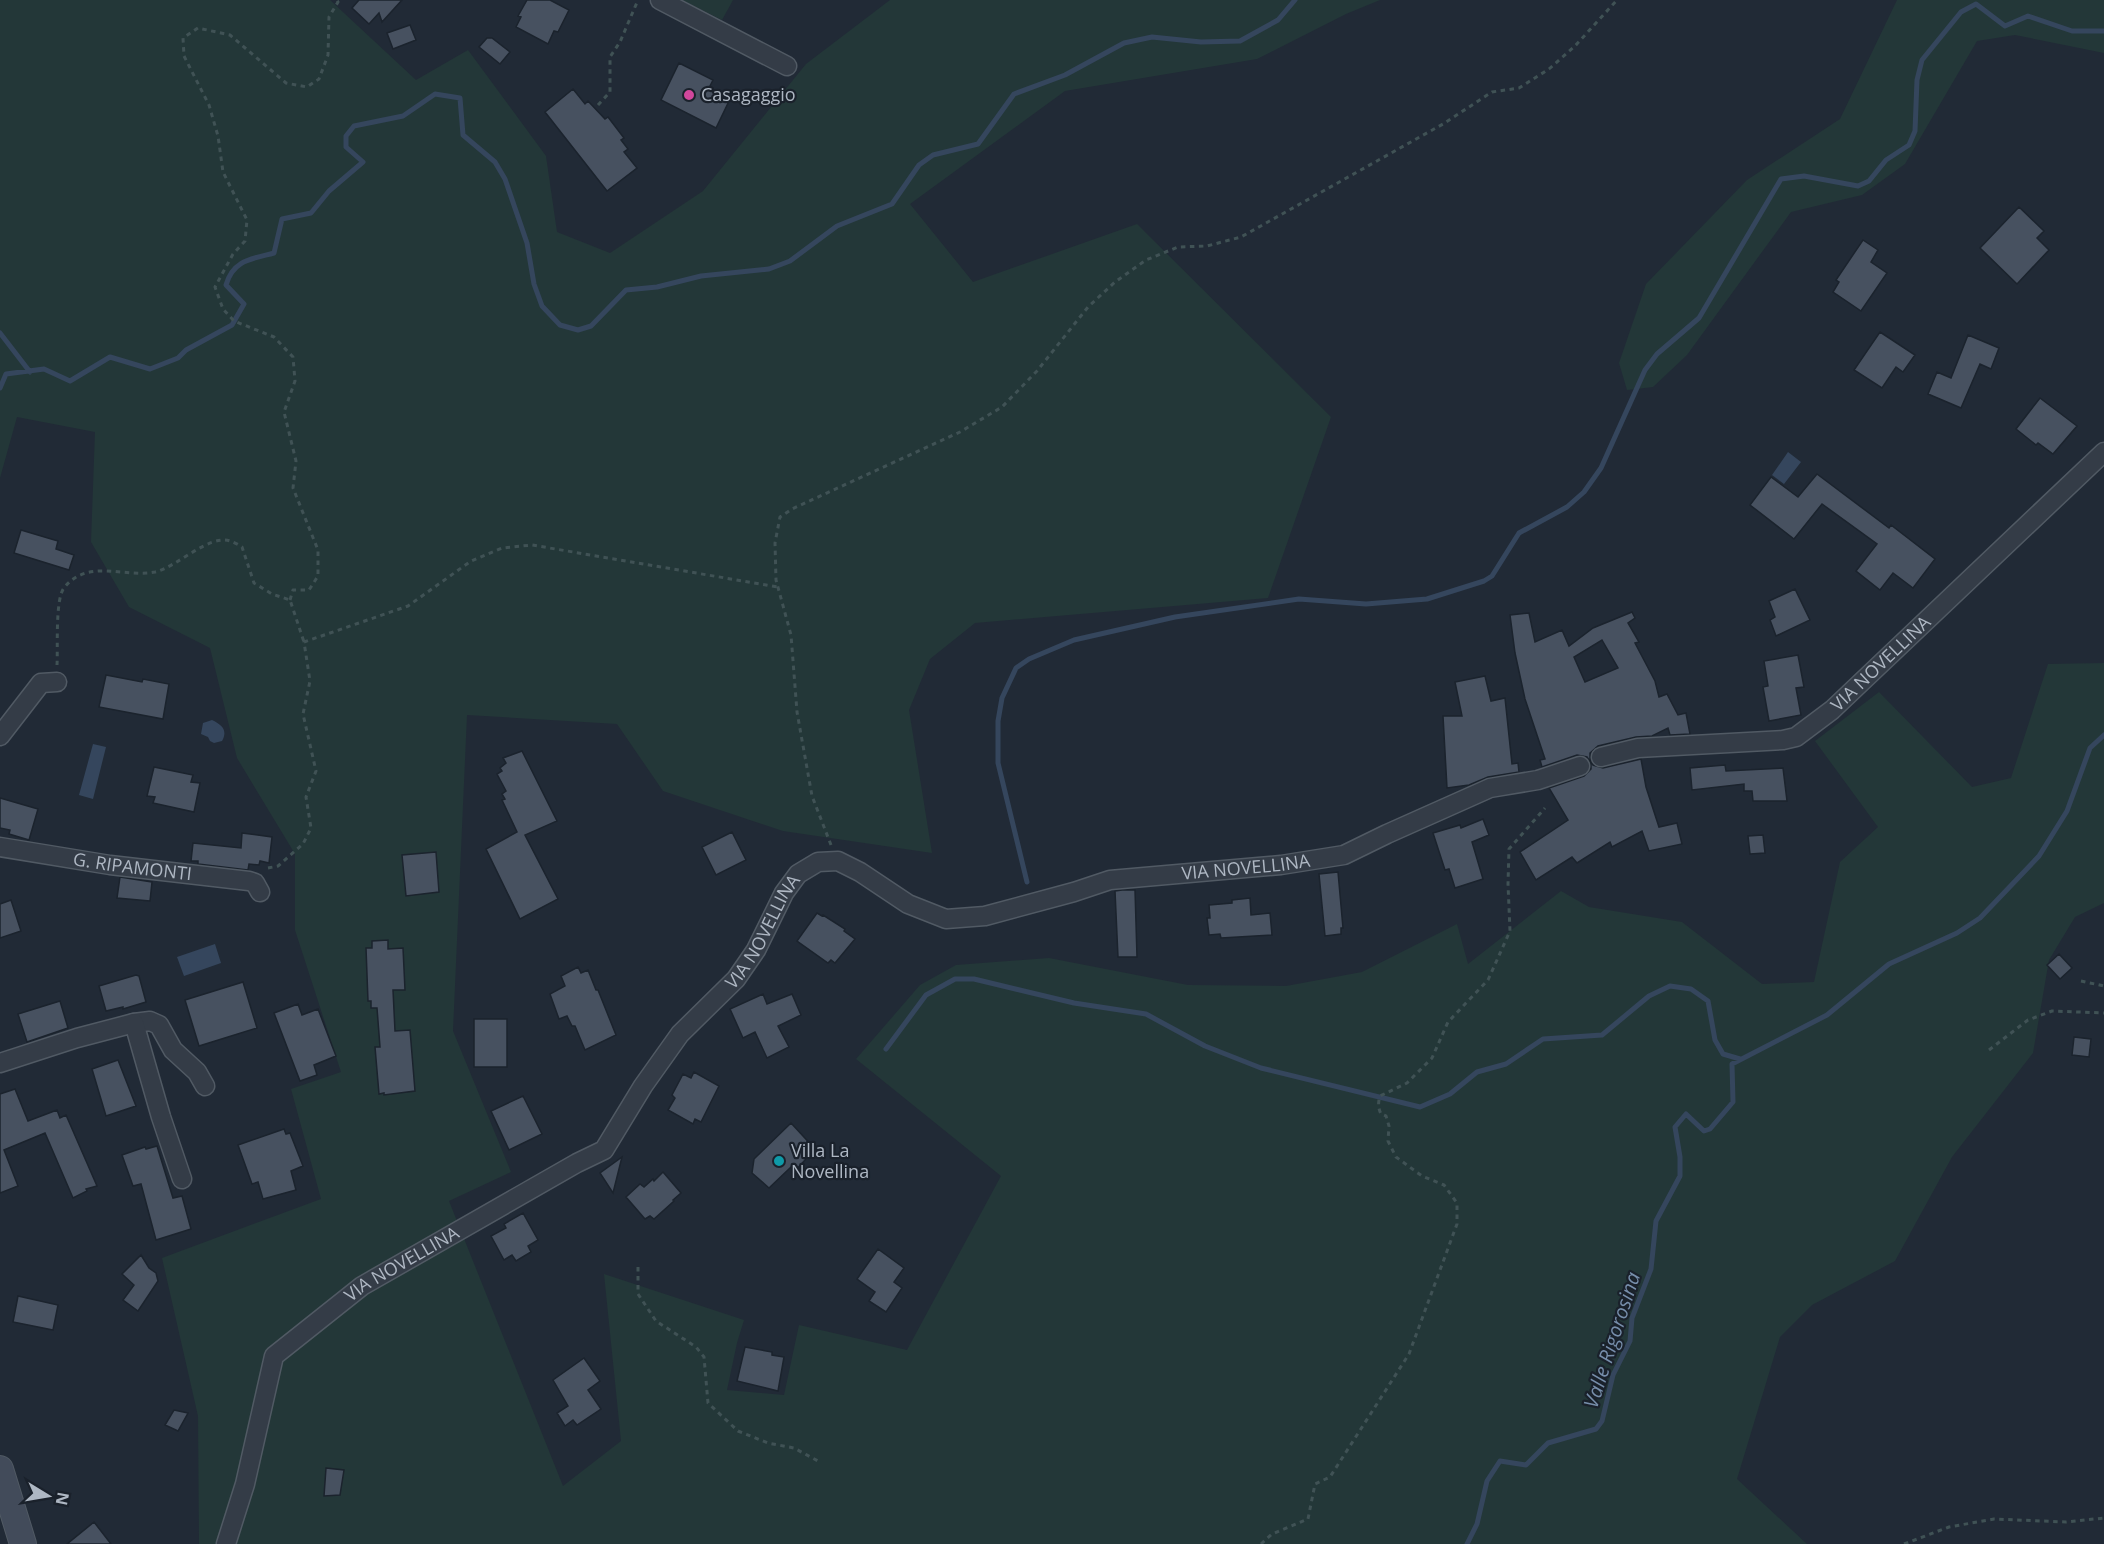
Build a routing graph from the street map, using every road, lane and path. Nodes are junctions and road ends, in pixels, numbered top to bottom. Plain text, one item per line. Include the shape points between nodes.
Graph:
1 (337, 0) edge
2 (638, 0) edge
3 (660, 0) edge
4 (1617, 0) edge
5 (787, 66) dead end
6 (598, 105) dead end
7 (2104, 452) edge
8 (778, 587) junction
9 (290, 600) junction
10 (304, 642) junction
11 (49, 683) joint
12 (0, 736) edge
13 (1601, 757) dead end
14 (1580, 766) dead end
15 (1545, 808) dead end
16 (0, 847) edge
17 (838, 861) junction
18 (268, 868) dead end
19 (260, 892) dead end
20 (2081, 981) dead end
21 (2104, 986) edge
22 (2104, 1013) edge
23 (134, 1023) junction
24 (1989, 1050) dead end
25 (0, 1063) edge
26 (205, 1086) dead end
27 (182, 1179) dead end
28 (638, 1267) dead end
29 (818, 1461) dead end
30 (0, 1469) edge
31 (2104, 1518) edge
32 (23, 1544) edge
33 (226, 1544) edge
34 (1261, 1544) edge
35 (1904, 1544) edge

1 - 9 path via 329,17 328,55 318,79 308,87 286,83 230,35 198,28 183,38 184,56 218,136 223,172 247,220 245,241 215,287 223,309 234,321 274,337 293,357 295,381 284,412 296,461 293,488 318,550 318,576 309,590 293,590
2 - 6 path via 610,57 610,92
3 - 5 street
4 - 8 path via 1575,46 1519,88 1492,92 1443,124 1241,237 1207,246 1178,247 1146,260 1088,307 1037,371 1002,407 960,432 780,517 775,543
7 - 13 street, VIA NOVELLINA via 1832,710 1796,737 1638,748
8 - 10 path via 532,545 502,548 471,561 408,606
8 - 17 path via 790,635 797,712 812,796
9 - 10 path
9 - 11 path via 254,583 242,547 228,540 207,544 155,572 97,570 79,575 63,589 58,607 57,670
10 - 18 path via 310,681 303,714 316,771 306,797 311,828 303,844 278,867
11 - 12 street
14 - 17 street, VIA NOVELLINA via 1538,780 1490,788 1344,855 1281,865 1110,880 985,916 946,919 908,904
15 - 34 path via 1509,849 1510,931 1488,980 1448,1022 1432,1058 1407,1083 1379,1098 1379,1110 1386,1116 1388,1141 1396,1157 1422,1176 1444,1185 1457,1203 1457,1224 1409,1354 1330,1477 1315,1484 1308,1519 1272,1534
16 - 19 street, G. RIPAMONTI via 249,881
17 - 33 street, VIA NOVELLINA via 818,862 798,874 783,893 756,950 731,984 680,1034 604,1150 362,1286 274,1356 245,1484
20 - 21 path
22 - 24 path via 2052,1011 2028,1020
23 - 25 street
23 - 26 street via 150,1021 159,1025 173,1050 197,1072
23 - 27 street
28 - 29 path via 638,1294 656,1321 696,1347 704,1357 708,1403 738,1431 794,1448
30 - 32 main road
31 - 35 path via 2066,1522 1994,1519 1949,1527

